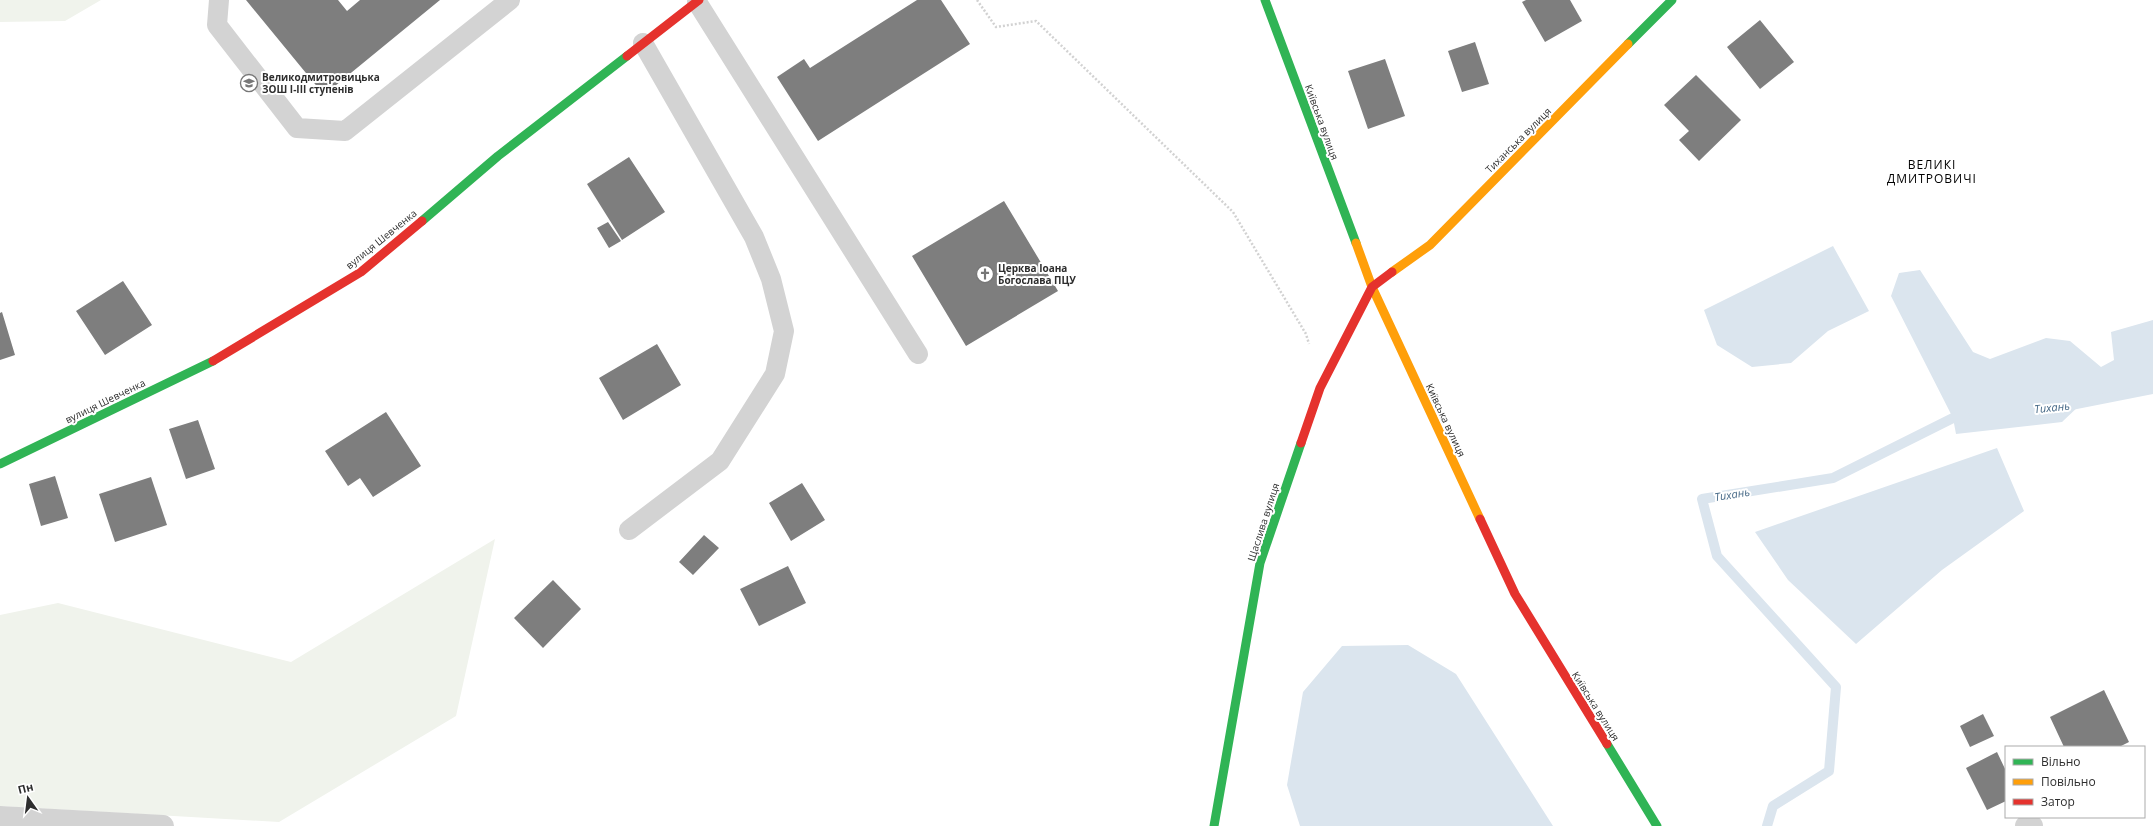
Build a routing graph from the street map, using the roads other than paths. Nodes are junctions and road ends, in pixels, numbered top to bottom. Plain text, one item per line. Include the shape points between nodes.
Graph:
1 (219, 0) edge
2 (510, 0) edge
3 (1265, 0) edge
4 (1672, 0) edge
5 (698, 1) edge
6 (643, 43) junction
7 (1372, 287) junction
8 (918, 354) dead end
9 (0, 464) edge
10 (629, 530) dead end
11 (0, 816) edge
12 (163, 826) edge
13 (1214, 826) edge
14 (1657, 826) edge
15 (2026, 826) edge
16 (2032, 826) edge

1 - 2 lane via 216,25 297,128 345,131
3 - 7 street, Київська вулиця
4 - 7 street, Тиханська вулиця via 1430,245
5 - 6 street, вулиця Шевченка
5 - 8 lane
6 - 9 street, вулиця Шевченка via 498,156 361,272 209,363
6 - 10 lane via 754,237 771,279 784,331 774,374 720,461
7 - 13 street, Щаслива вулиця via 1320,388 1260,563
7 - 14 street, Київська вулиця via 1515,594
11 - 12 street
15 - 16 street

